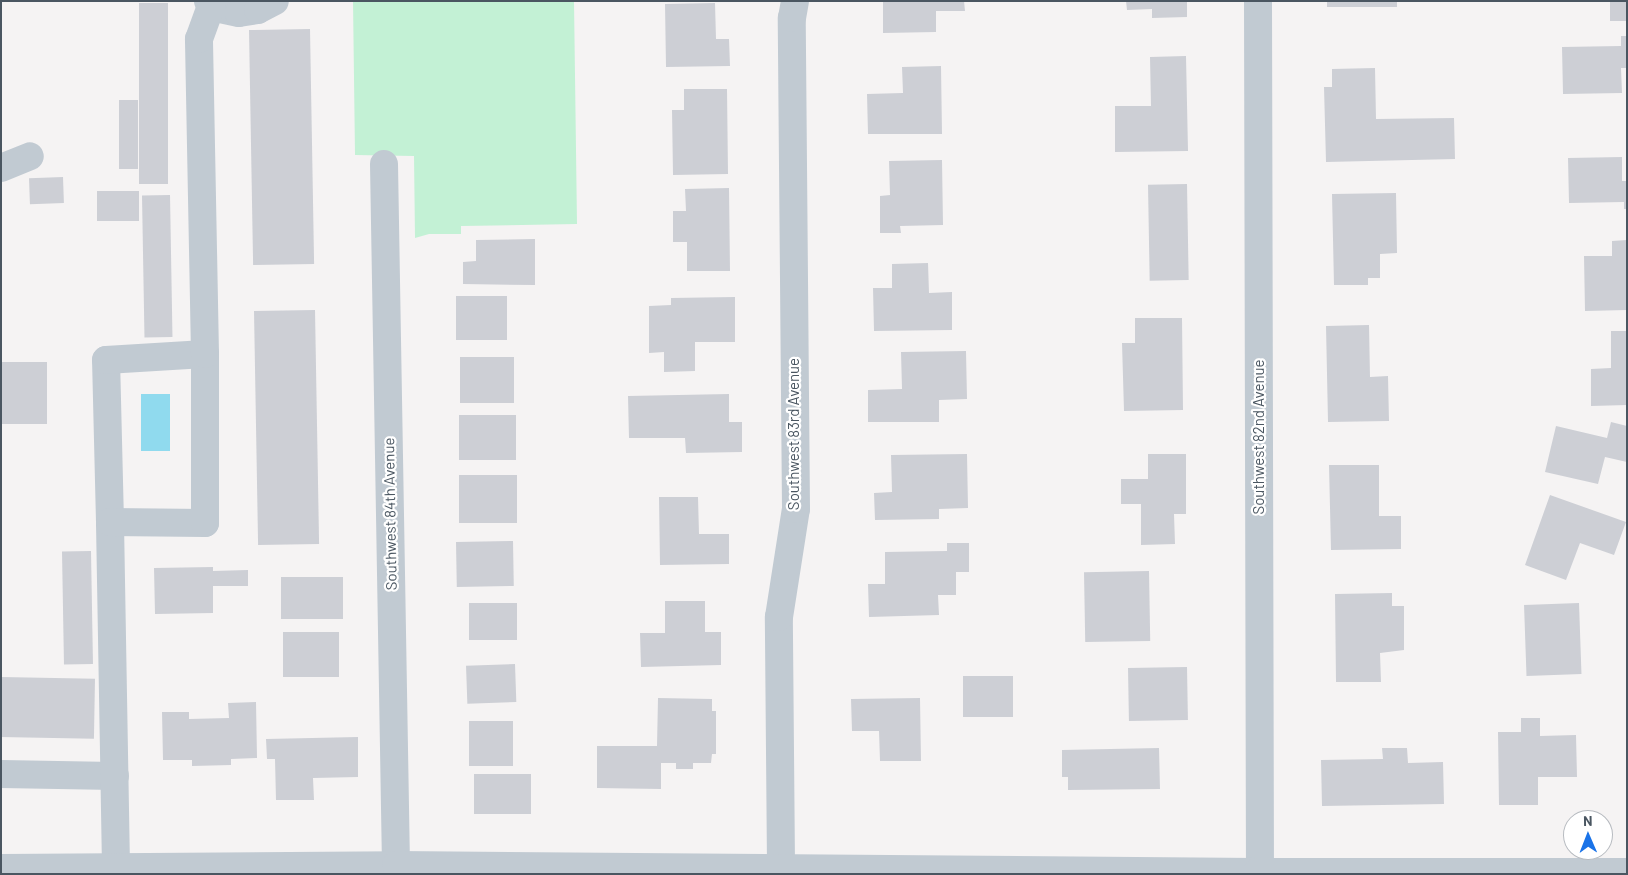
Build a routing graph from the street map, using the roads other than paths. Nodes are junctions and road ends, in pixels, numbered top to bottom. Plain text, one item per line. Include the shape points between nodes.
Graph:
1 (275, 1) edge
2 (795, 1) edge
3 (1258, 1) edge
4 (210, 3) edge
5 (30, 156) dead end
6 (384, 164) dead end
7 (1, 168) edge
8 (205, 354) junction
9 (110, 522) junction
10 (1, 774) edge
11 (115, 776) junction
12 (396, 864) junction
13 (781, 866) junction
14 (116, 867) junction
15 (1, 868) edge
16 (1627, 872) edge
17 (1260, 873) edge

1 - 4 street via 258,10 239,13
2 - 13 street, Southwest 83rd Avenue via 792,28 796,509 779,617
3 - 17 street, Southwest 82nd Avenue
4 - 8 street via 199,39
5 - 7 street
6 - 12 street, Southwest 84th Avenue
8 - 9 street via 106,360
8 - 9 street via 205,523
9 - 11 street
10 - 11 street
11 - 14 street
12 - 13 street
12 - 14 street
13 - 17 street
14 - 15 street
16 - 17 street

